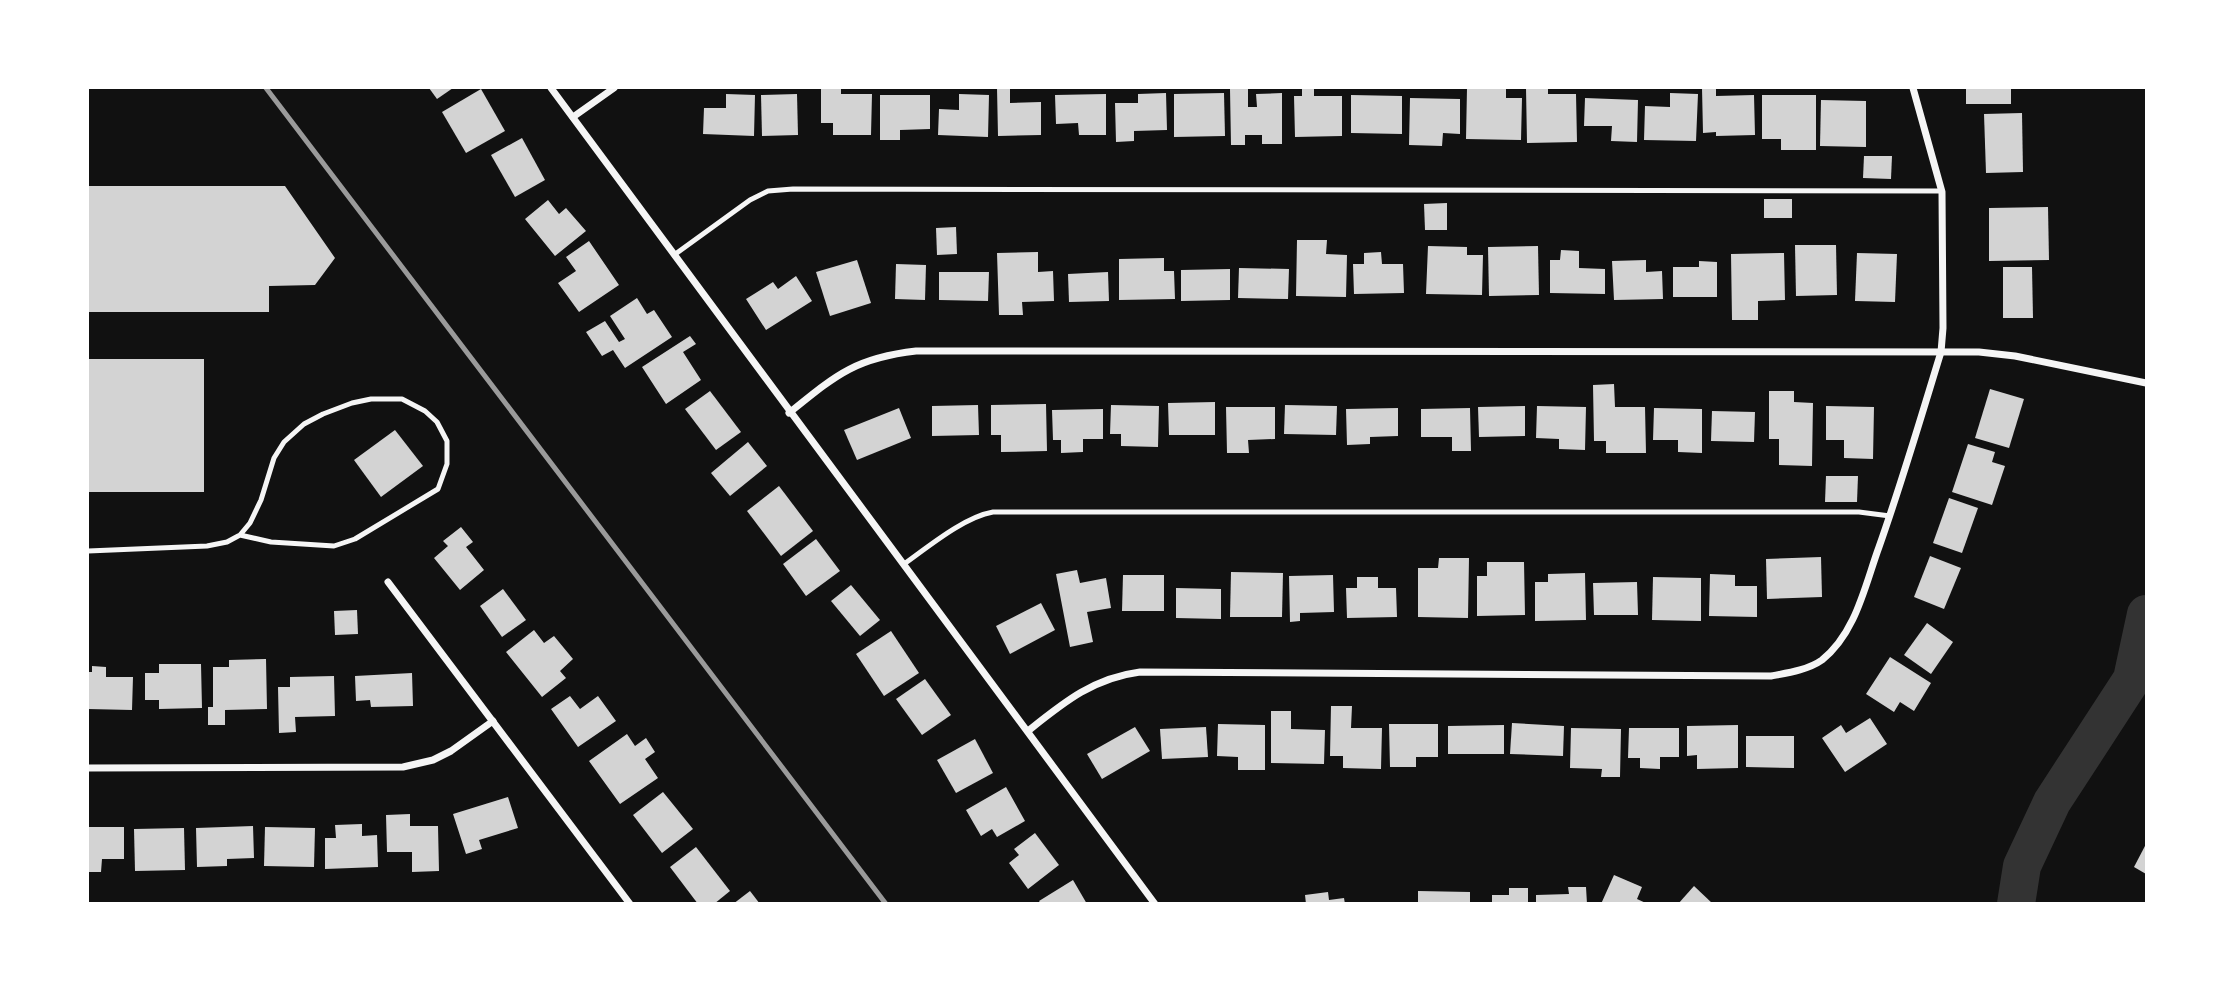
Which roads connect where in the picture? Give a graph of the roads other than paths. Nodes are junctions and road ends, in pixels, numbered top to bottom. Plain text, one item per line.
1 (551, 88) edge
2 (614, 88) edge
3 (1913, 88) edge
4 (573, 117) junction
5 (1942, 191) junction
6 (674, 255) junction
7 (1941, 352) junction
8 (2147, 383) edge
9 (789, 413) junction
10 (1890, 516) junction
11 (240, 535) junction
12 (88, 551) edge
13 (904, 564) junction
14 (388, 582) dead end
15 (493, 720) junction
16 (1028, 731) junction
17 (88, 768) edge
18 (631, 904) edge
19 (1155, 904) edge

1 - 4 street
2 - 4 street
3 - 5 street
4 - 6 street
5 - 6 lane
5 - 7 street
6 - 9 street
7 - 8 street
7 - 9 street
7 - 10 street
9 - 13 street
10 - 13 lane
10 - 16 street
11 - 11 lane
11 - 12 lane
13 - 16 street
14 - 15 street
15 - 17 street
15 - 18 street
16 - 19 street

